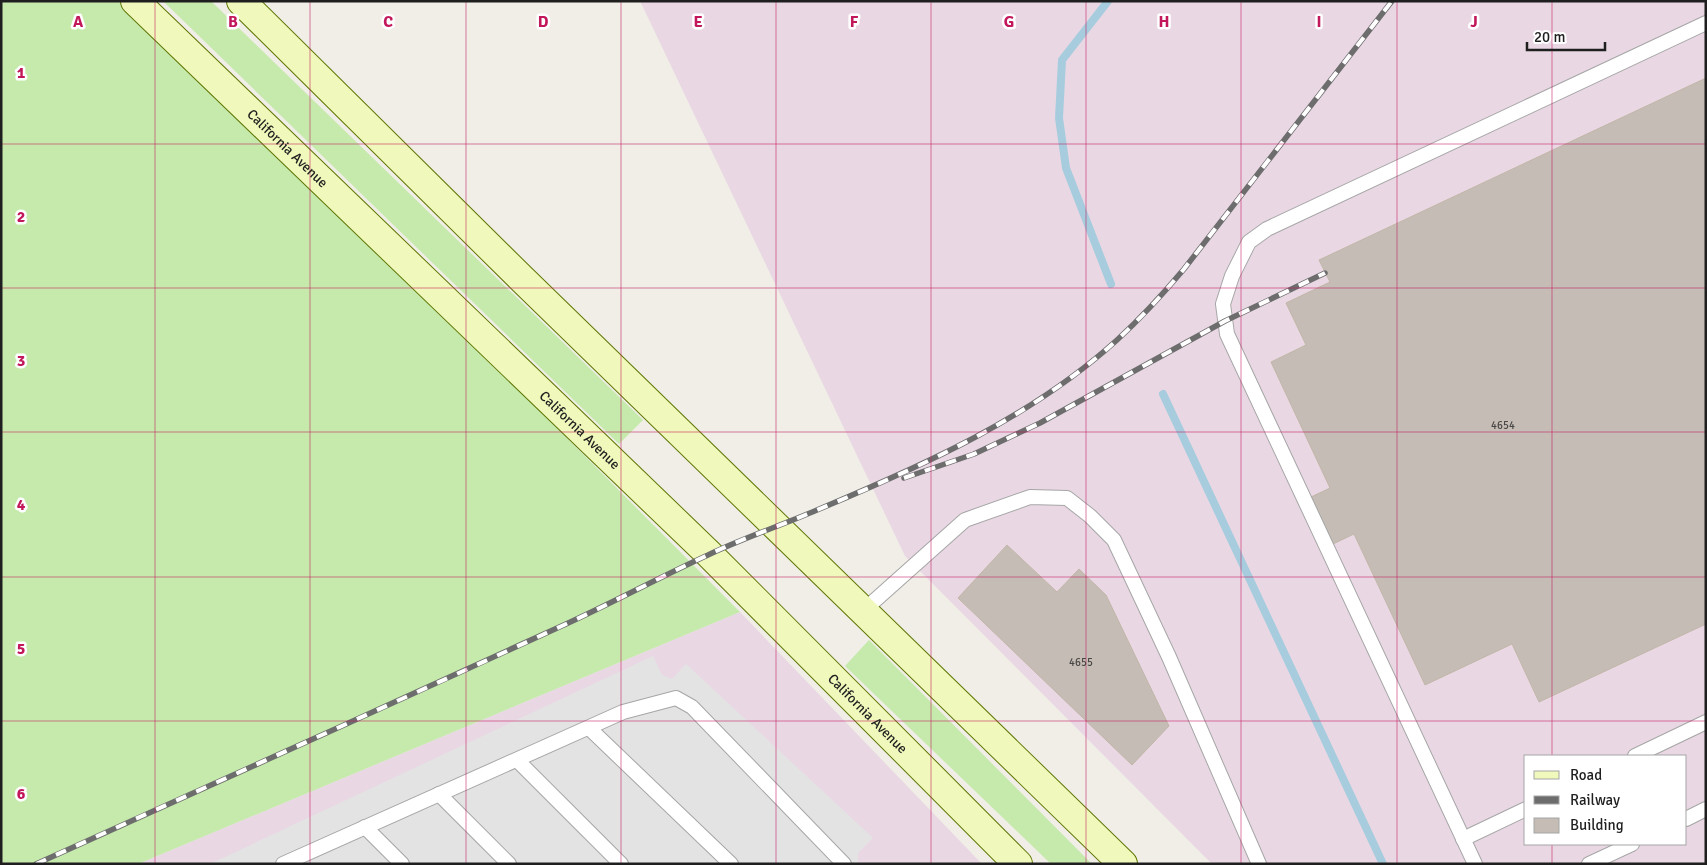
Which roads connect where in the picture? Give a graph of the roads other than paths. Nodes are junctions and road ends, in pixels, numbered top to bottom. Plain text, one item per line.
1 (135, 1) edge
2 (241, 1) edge
3 (1706, 23) edge
4 (863, 611) junction
5 (1706, 722) edge
6 (589, 728) junction
7 (1637, 755) edge
8 (517, 760) junction
9 (439, 794) junction
10 (1524, 810) edge
11 (1706, 810) edge
12 (1687, 819) edge
13 (365, 827) junction
14 (1463, 839) junction
15 (1630, 845) edge
16 (288, 863) edge
17 (402, 864) edge
18 (509, 864) edge
19 (621, 864) edge
20 (731, 864) edge
21 (844, 864) edge
22 (1018, 864) edge
23 (1123, 864) edge
24 (1259, 864) edge
25 (1474, 864) edge
26 (1589, 864) edge

1 - 22 main road, California Avenue
2 - 4 main road
3 - 14 lane
4 - 23 main road
4 - 24 lane
5 - 7 lane
6 - 8 lane
6 - 20 lane
6 - 21 lane
8 - 9 lane
8 - 19 lane
9 - 13 lane
9 - 18 lane
10 - 14 lane
11 - 12 lane
13 - 16 lane
13 - 17 lane
14 - 25 lane
15 - 26 lane

